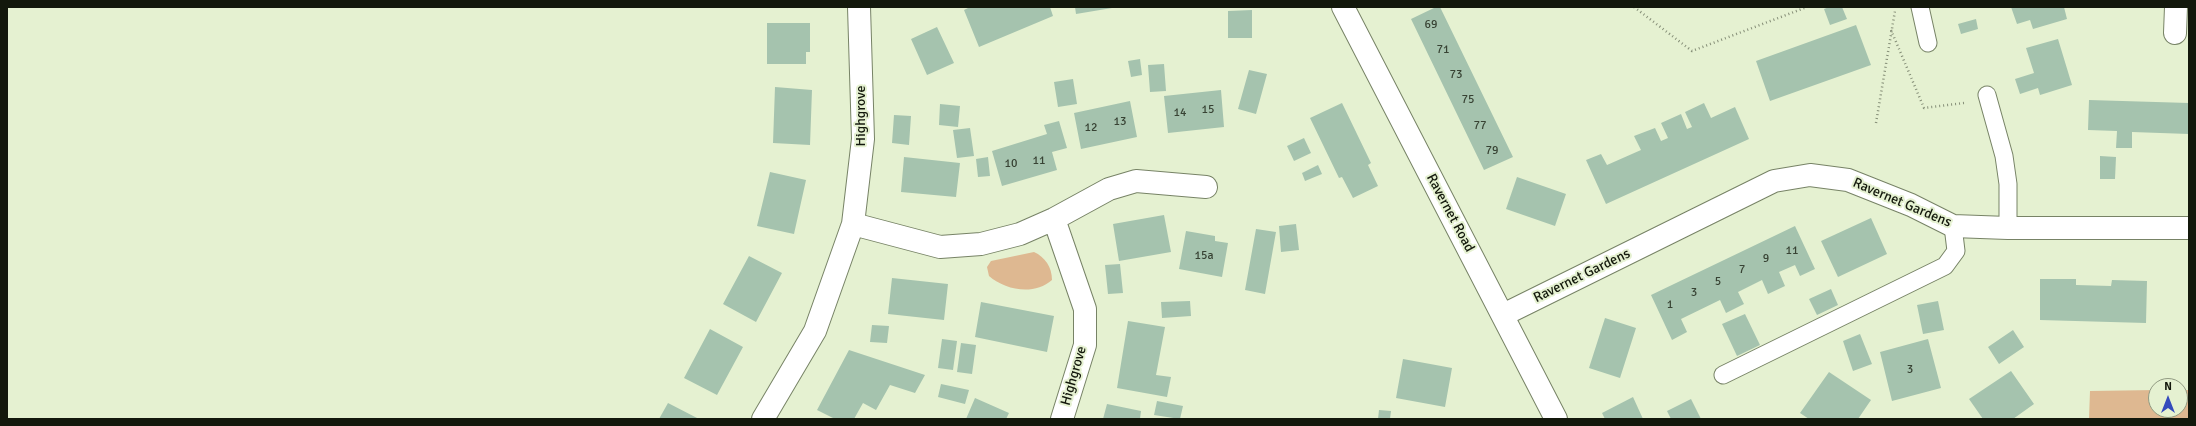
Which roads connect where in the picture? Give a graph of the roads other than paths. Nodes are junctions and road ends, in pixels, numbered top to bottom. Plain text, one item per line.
1 (859, 7) edge
2 (1343, 7) edge
3 (1920, 7) edge
4 (2176, 7) edge
5 (2175, 33) dead end
6 (1928, 43) dead end
7 (1988, 97) road end
8 (1206, 187) dead end
9 (1054, 219) junction
10 (853, 224) junction
11 (1954, 226) junction
12 (2008, 228) junction
13 (2189, 228) edge
14 (1503, 315) junction
15 (1723, 375) dead end
16 (763, 419) edge
17 (1062, 419) edge
18 (1556, 419) edge

1 - 10 street, Highgrove
2 - 14 street, Ravernet Road
3 - 6 lane
4 - 5 street
7 - 12 lane
8 - 9 street
9 - 10 street
9 - 17 street, Highgrove
10 - 16 street, Highgrove
11 - 12 street, Ravernet Gardens
11 - 14 street, Ravernet Gardens
11 - 15 lane
12 - 13 street, Ravernet Gardens
14 - 18 street, Ravernet Road

